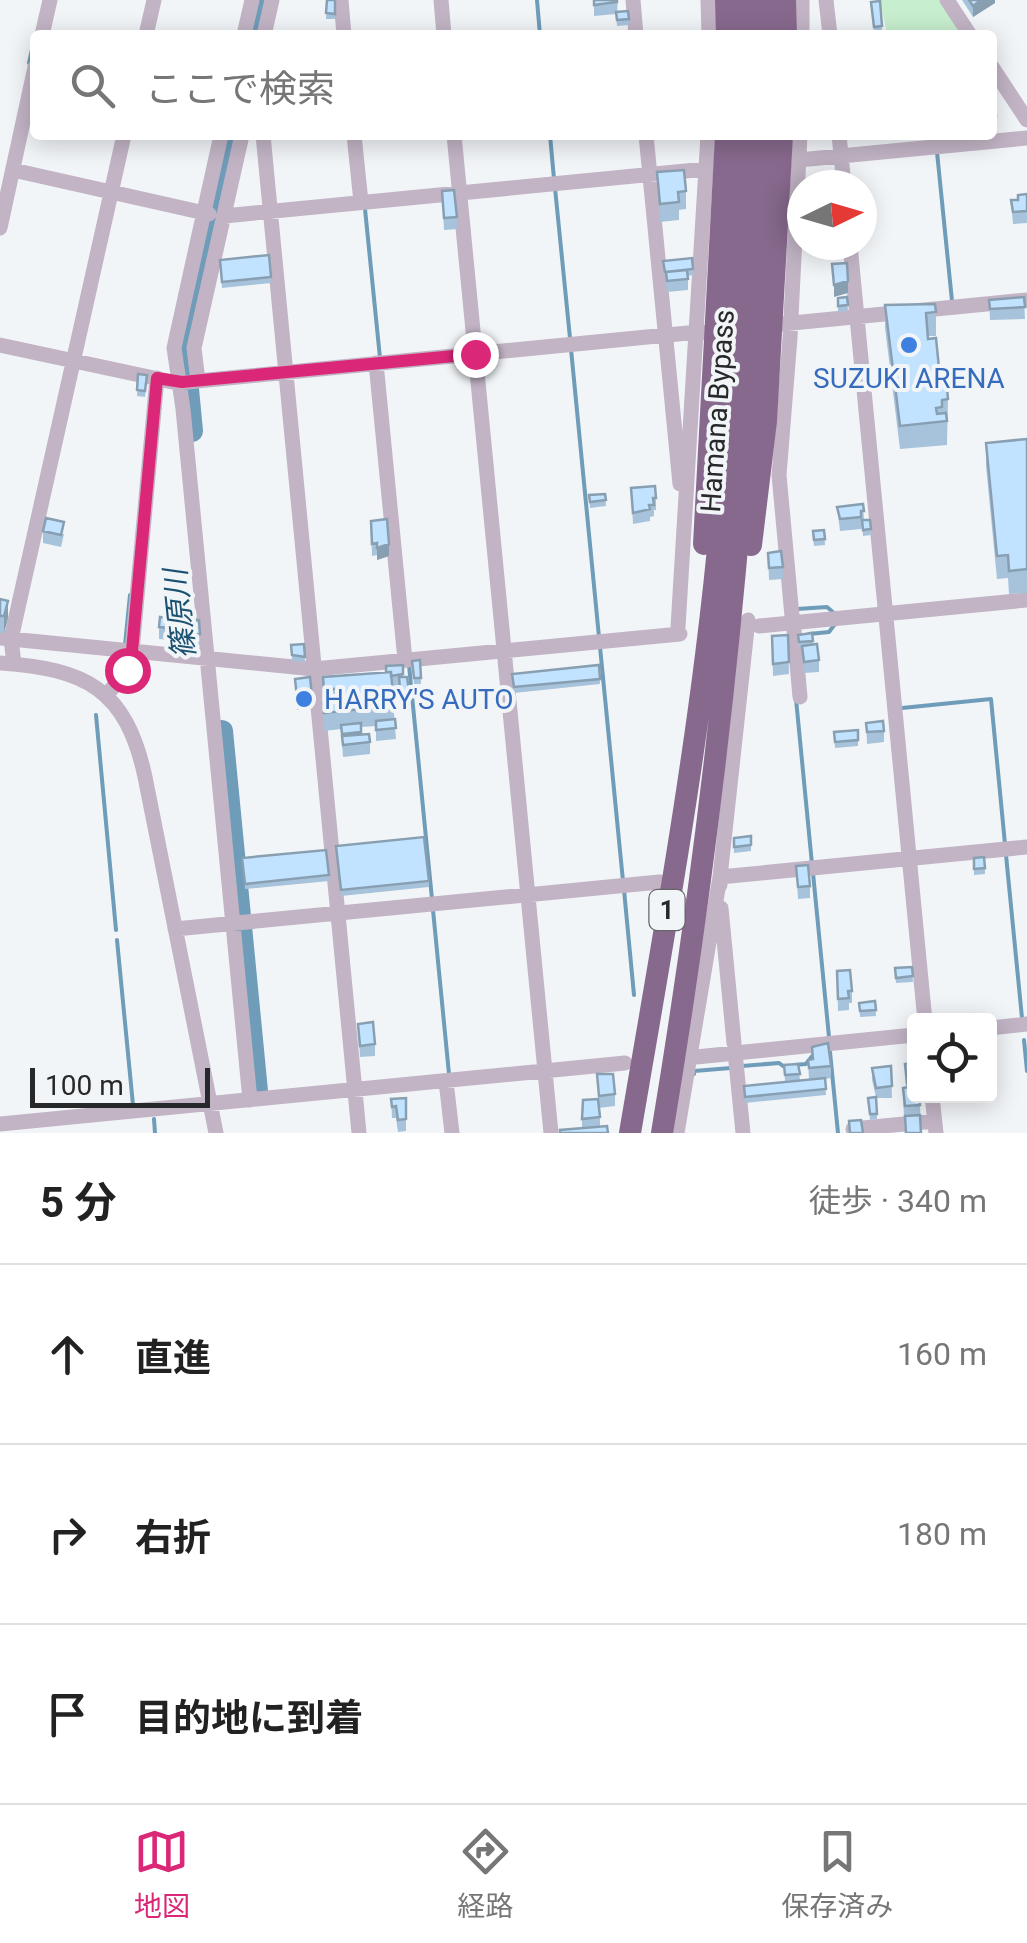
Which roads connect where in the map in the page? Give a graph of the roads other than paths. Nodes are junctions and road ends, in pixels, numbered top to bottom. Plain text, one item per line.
1 (50, 0) edge
2 (154, 0) edge
3 (252, 0) edge
4 (272, 0) edge
5 (341, 0) edge
6 (440, 0) edge
7 (633, 0) edge
8 (708, 0) edge
9 (726, 0) edge
10 (748, 0) edge
11 (767, 0) edge
12 (786, 0) edge
13 (802, 0) edge
14 (826, 0) edge
15 (947, 0) edge
16 (43, 30) edge
17 (147, 30) edge
18 (245, 30) edge
19 (265, 30) edge
20 (344, 30) edge
21 (443, 30) edge
22 (636, 30) edge
23 (709, 30) edge
24 (727, 30) edge
25 (747, 30) edge
26 (766, 30) edge
27 (786, 30) edge
28 (802, 30) edge
29 (829, 30) edge
30 (967, 30) edge
31 (997, 75) edge
32 (30, 92) edge
33 (1027, 120) edge
34 (1027, 138) edge
35 (123, 140) edge
36 (222, 140) edge
37 (240, 140) edge
38 (263, 140) edge
39 (354, 140) edge
40 (455, 140) edge
41 (647, 140) edge
42 (708, 140) edge
43 (726, 140) edge
44 (744, 140) edge
45 (762, 140) edge
46 (782, 140) edge
47 (800, 140) edge
48 (840, 140) edge
49 (842, 156) junction
50 (799, 160) junction
51 (706, 169) junction
52 (14, 170) junction
53 (843, 170) edge
54 (650, 174) junction
55 (111, 192) junction
56 (460, 193) junction
57 (360, 202) junction
58 (270, 212) junction
59 (216, 216) junction
60 (0, 228) edge
61 (851, 260) edge
62 (1027, 300) edge
63 (857, 316) junction
64 (782, 323) junction
65 (707, 332) junction
66 (665, 335) junction
67 (0, 345) edge
68 (475, 354) junction
69 (73, 360) junction
70 (376, 363) junction
71 (284, 372) junction
72 (157, 378) junction
73 (188, 382) junction
74 (687, 492) junction
75 (1027, 600) edge
76 (886, 614) junction
77 (833, 619) junction
78 (793, 623) junction
79 (745, 627) junction
80 (690, 631) junction
81 (6, 639) edge
82 (611, 640) junction
83 (133, 651) junction
84 (504, 651) junction
85 (212, 659) junction
86 (405, 660) junction
87 (7, 664) edge
88 (314, 669) junction
89 (712, 689) junction
90 (106, 696) junction
91 (800, 697) dead end
92 (1027, 848) edge
93 (909, 859) junction
94 (720, 877) junction
95 (672, 884) junction
96 (528, 895) junction
97 (338, 914) junction
98 (238, 923) junction
99 (175, 929) junction
100 (924, 1013) edge
101 (1027, 1024) edge
102 (997, 1027) edge
103 (907, 1036) edge
104 (734, 1043) junction
105 (814, 1045) junction
106 (685, 1058) junction
107 (637, 1062) junction
108 (736, 1062) junction
109 (545, 1071) junction
110 (446, 1081) junction
111 (354, 1090) junction
112 (250, 1100) junction
113 (210, 1104) junction
114 (0, 1124) edge
115 (57, 1126) edge
116 (935, 1127) edge
117 (853, 1128) edge
118 (216, 1133) edge
119 (359, 1133) edge
120 (452, 1133) edge
121 (551, 1133) edge
122 (630, 1133) edge
123 (662, 1133) edge
124 (678, 1133) edge
125 (743, 1133) edge

1 - 16 street
2 - 17 street
3 - 18 street
4 - 19 street
5 - 20 street
6 - 21 street
7 - 22 street
8 - 23 street
9 - 24 highway
10 - 25 highway
11 - 26 highway
12 - 27 highway
13 - 28 street
14 - 29 street
15 - 30 street
31 - 33 street
32 - 52 street
34 - 49 street
35 - 55 street
36 - 59 street
37 - 59 street
38 - 58 street
39 - 57 street
40 - 56 street
41 - 54 street
42 - 51 street
43 - 65 highway
44 - 89 highway, Hamana Bypass / 1
45 - 89 highway, Hamana Bypass / 1
46 - 64 highway
47 - 50 street
48 - 49 street
49 - 50 street
49 - 53 street
50 - 64 street
51 - 54 street
51 - 65 street
52 - 55 street
52 - 60 street
54 - 56 street
54 - 66 street
55 - 59 street
55 - 69 street
56 - 57 street
56 - 68 street
57 - 58 street
58 - 59 street
58 - 71 street
59 - 73 street
61 - 63 street
62 - 63 street
63 - 64 street
63 - 76 street
64 - 78 street
64 - 79 highway
65 - 66 street
65 - 74 street
65 - 80 highway
66 - 68 street
66 - 74 street
67 - 69 street
68 - 70 street
68 - 84 street
69 - 72 street
69 - 81 street
70 - 71 street
70 - 86 street
71 - 73 street
71 - 88 street
72 - 73 street
72 - 83 street
73 - 85 street
74 - 80 street
75 - 76 street
76 - 77 street
76 - 93 street
77 - 78 street
77 - 79 street
78 - 79 street
78 - 91 street
79 - 89 highway
79 - 94 street
80 - 82 street
80 - 82 street
80 - 89 highway
81 - 83 street
81 - 87 street
82 - 84 street
83 - 85 street
83 - 90 street
84 - 86 street
84 - 96 street
85 - 88 street
85 - 98 street
86 - 88 street
87 - 90 street
88 - 97 street
89 - 95 highway, 1
89 - 106 highway, 1
90 - 99 street
92 - 93 street
93 - 94 street
93 - 100 street
94 - 104 street
94 - 106 street
95 - 96 street
95 - 107 highway, 1
96 - 97 street
96 - 109 street
97 - 98 street
97 - 111 street
98 - 99 street
98 - 112 street
99 - 113 street
101 - 102 street
103 - 105 street
104 - 105 street
104 - 106 street
105 - 106 street
105 - 108 street
106 - 108 street
106 - 123 highway, 1
106 - 124 street
107 - 109 street
107 - 122 highway, 1
108 - 125 street
109 - 110 street
109 - 121 street
110 - 111 street
110 - 120 street
111 - 112 street
111 - 119 street
112 - 113 street
113 - 115 street
113 - 118 street
114 - 115 street
116 - 117 street

